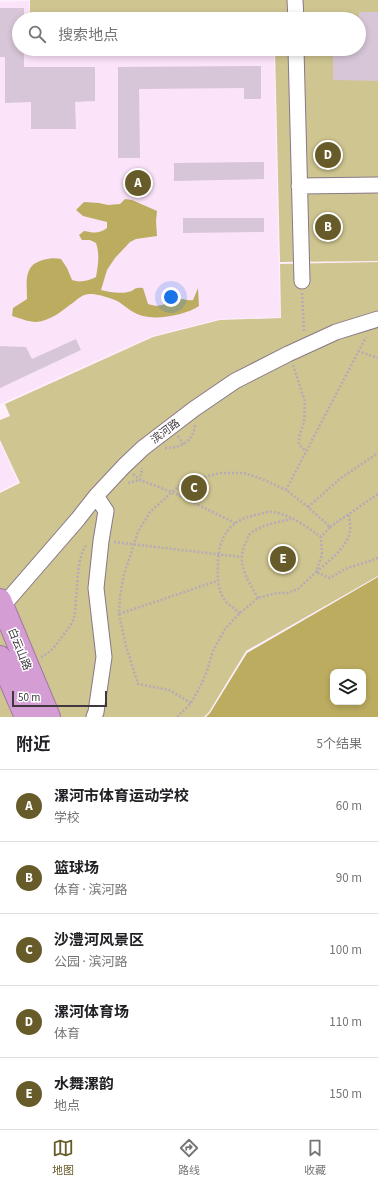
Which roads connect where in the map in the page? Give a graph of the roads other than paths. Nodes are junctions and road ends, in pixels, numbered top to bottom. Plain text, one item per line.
1 (295, 0) edge
2 (296, 12) edge
3 (296, 56) edge
4 (378, 185) edge
5 (299, 186) junction
6 (302, 281) road end
7 (376, 320) edge
8 (96, 496) junction
9 (1, 605) edge
10 (0, 657) edge
11 (21, 680) junction
12 (26, 717) edge
13 (49, 717) edge
14 (94, 717) edge

1 - 2 street
3 - 5 street
4 - 5 street
5 - 6 street
7 - 8 street, 滨河路
8 - 9 street, 滨河路
8 - 14 street
9 - 11 highway, 白云山路
10 - 11 highway, 白云山路
11 - 12 highway
11 - 13 highway

